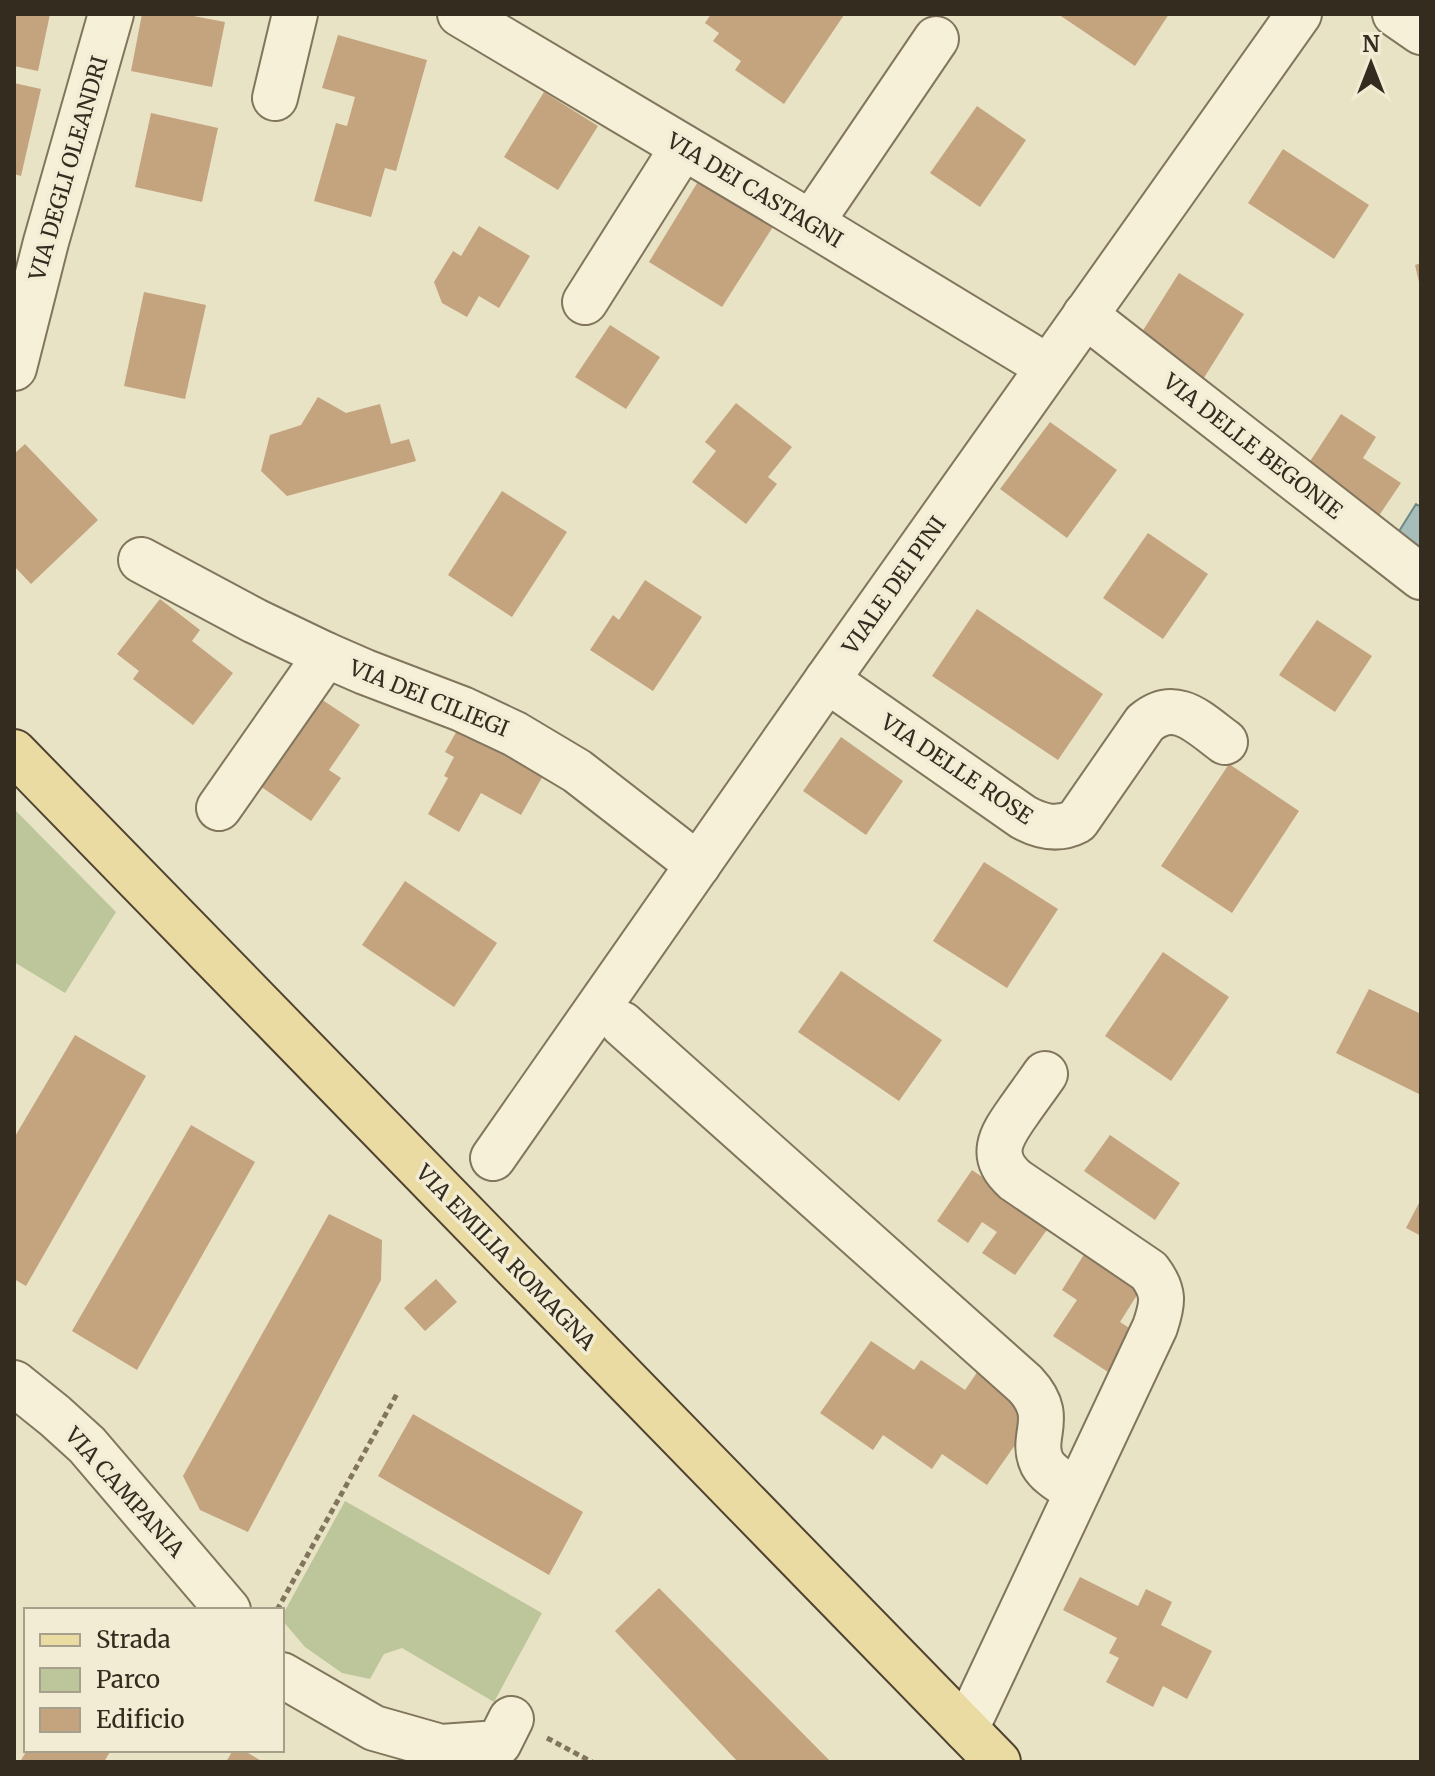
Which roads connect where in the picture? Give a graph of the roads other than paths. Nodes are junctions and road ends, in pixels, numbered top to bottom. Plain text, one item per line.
1 (111, 14) edge
2 (295, 14) edge
3 (460, 14) edge
4 (1299, 14) edge
5 (1395, 14) edge
6 (1421, 32) edge
7 (936, 39) dead end
8 (275, 98) dead end
9 (683, 147) junction
10 (811, 223) junction
11 (30, 238) edge
12 (585, 302) dead end
13 (1085, 315) junction
14 (1048, 367) junction
15 (14, 368) edge
16 (141, 560) dead end
17 (1421, 577) edge
18 (326, 655) junction
19 (827, 680) junction
20 (1225, 742) dead end
21 (14, 752) edge
22 (219, 808) dead end
23 (698, 865) junction
24 (622, 1024) dead end
25 (1045, 1074) dead end
26 (493, 1158) dead end
27 (14, 1383) edge
28 (1077, 1492) junction
29 (226, 1608) edge
30 (284, 1676) edge
31 (511, 1719) road end
32 (966, 1729) junction
33 (998, 1762) edge

1 - 11 street, VIA DEGLI OLEANDRI
2 - 8 street
3 - 9 street, VIA DEI CASTAGNI
4 - 13 street, VIALE DEI PINI
5 - 6 street
7 - 10 street
9 - 10 street, VIA DEI CASTAGNI
9 - 12 street
10 - 14 street, VIA DEI CASTAGNI
11 - 15 street, VIA DEGLI OLEANDRI
13 - 14 street, VIALE DEI PINI
13 - 17 street, VIA DELLE BEGONIE
14 - 19 street, VIALE DEI PINI
16 - 18 street, VIA DEI CILIEGI
18 - 22 street
18 - 23 street, VIA DEI CILIEGI
19 - 20 street, VIA DELLE ROSE
19 - 23 street, VIALE DEI PINI
21 - 32 main road, VIA EMILIA ROMAGNA
23 - 26 street, VIALE DEI PINI
24 - 28 street
25 - 28 street
27 - 29 street, VIA CAMPANIA
28 - 32 street
30 - 31 street
32 - 33 main road, VIA EMILIA ROMAGNA

